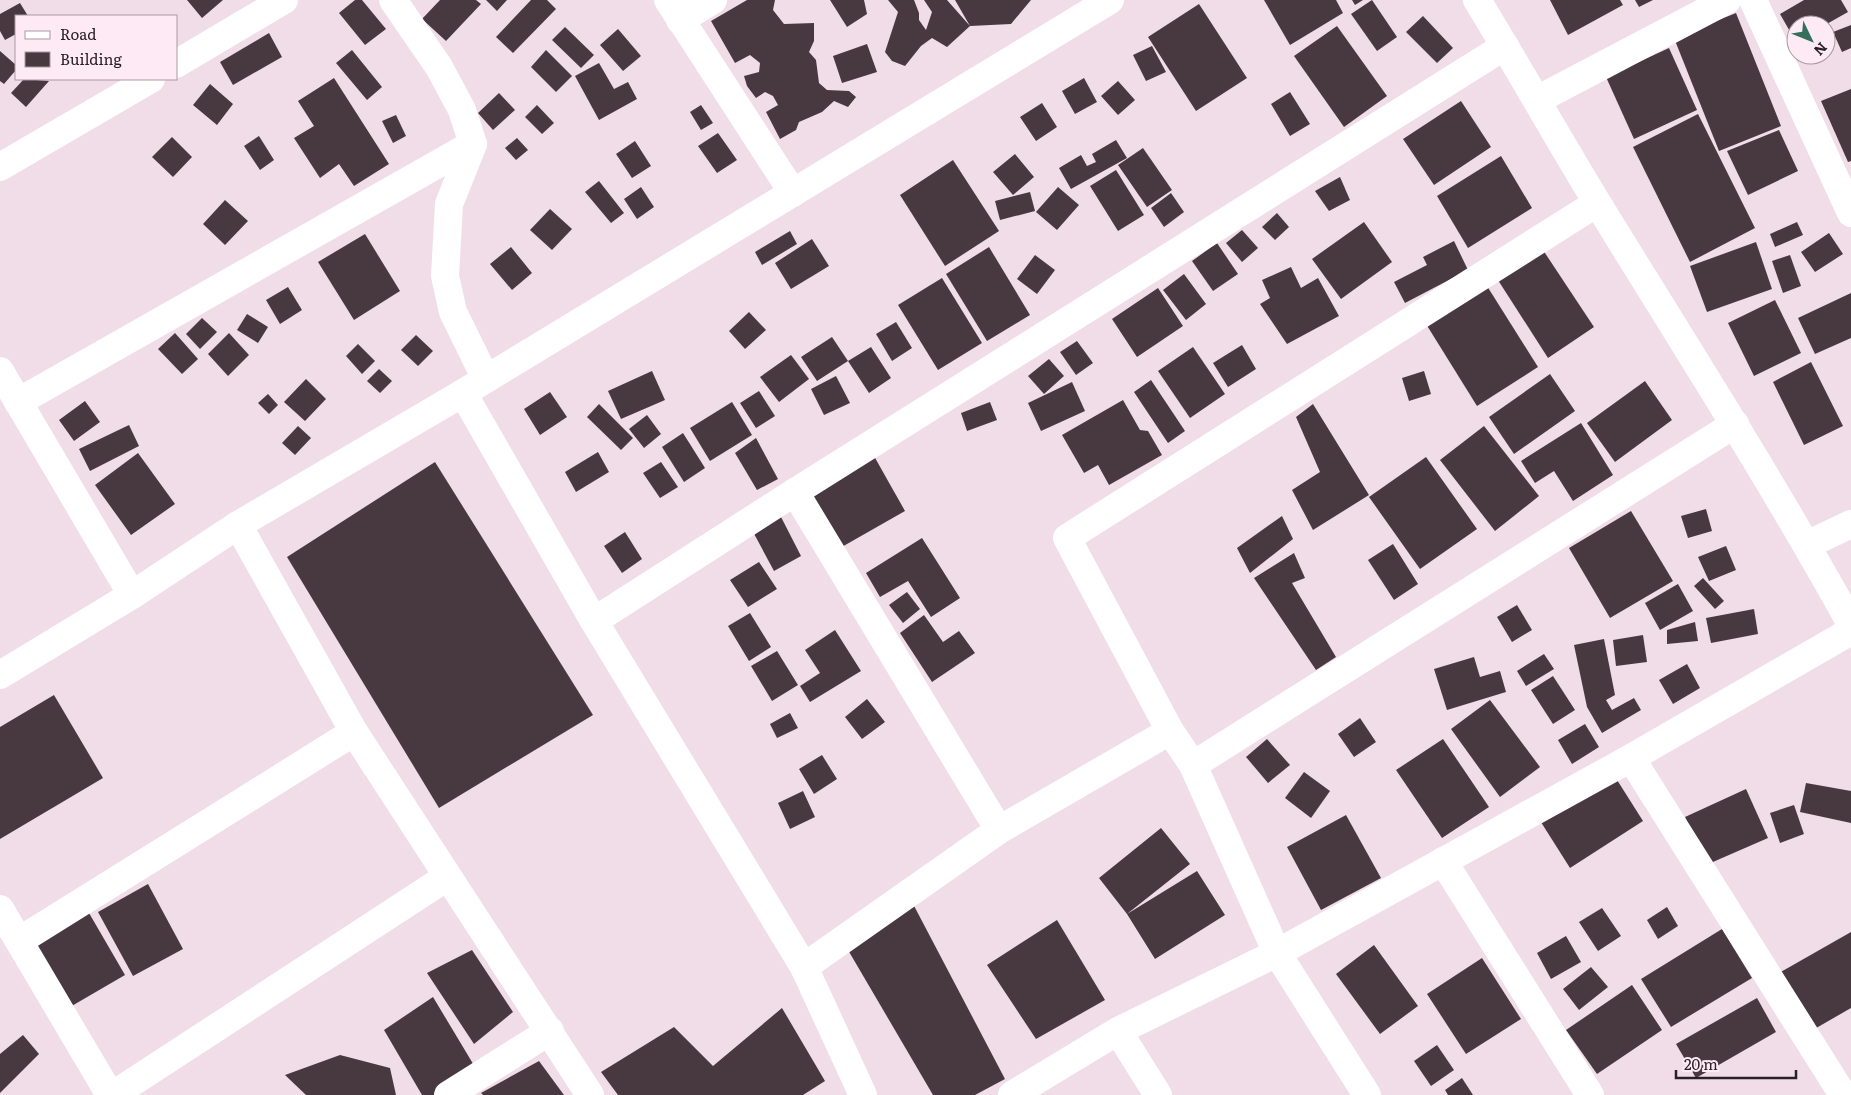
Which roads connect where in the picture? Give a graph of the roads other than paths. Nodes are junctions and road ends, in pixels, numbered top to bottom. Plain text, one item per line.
1 (393, 0) edge
2 (713, 0) edge
3 (1110, 0) edge
4 (1477, 0) edge
5 (1727, 0) edge
6 (1753, 0) edge
7 (270, 4) edge
8 (674, 10) edge
9 (1506, 46) junction
10 (178, 63) edge
11 (149, 80) edge
12 (1537, 100) junction
13 (473, 144) junction
14 (0, 167) edge
15 (793, 193) junction
16 (1598, 203) junction
17 (1851, 213) edge
18 (0, 371) edge
19 (486, 379) junction
20 (463, 393) junction
21 (18, 402) junction
22 (1735, 424) junction
23 (795, 492) junction
24 (1851, 524) edge
25 (238, 526) junction
26 (1807, 545) junction
27 (132, 595) junction
28 (594, 621) junction
29 (1851, 624) edge
30 (1851, 631) edge
31 (0, 675) edge
32 (1170, 731) junction
33 (354, 732) junction
34 (1631, 758) junction
35 (1193, 765) junction
36 (999, 830) junction
37 (1443, 861) junction
38 (448, 877) junction
39 (0, 909) edge
40 (19, 941) junction
41 (1277, 953) junction
42 (804, 967) junction
43 (550, 1031) junction
44 (1118, 1031) junction
45 (111, 1095) edge
46 (448, 1095) edge
47 (590, 1095) edge
48 (864, 1095) edge
49 (1012, 1095) edge
50 (1158, 1095) edge
51 (1367, 1095) edge
52 (1590, 1095) edge
53 (1842, 1095) edge

1 - 13 street
2 - 8 street
3 - 15 street
4 - 9 street
5 - 12 street
6 - 17 street
7 - 10 street
8 - 15 street
9 - 12 street
9 - 23 street
11 - 14 street
12 - 16 street
13 - 19 street
13 - 21 street
15 - 19 street
16 - 22 street
16 - 32 street
18 - 21 street
19 - 20 street
20 - 25 street
20 - 28 street
21 - 27 street
22 - 26 street
22 - 35 street
23 - 28 street
23 - 36 street
24 - 26 street
25 - 27 street
25 - 33 street
26 - 29 street
27 - 31 street
28 - 42 street
30 - 34 street
32 - 35 street
32 - 36 street
33 - 38 street
33 - 40 street
34 - 37 street
34 - 53 street
35 - 41 street
36 - 42 street
37 - 41 street
37 - 52 street
38 - 43 street
38 - 45 street
39 - 40 street
40 - 45 street
41 - 44 street
41 - 51 street
42 - 48 street
43 - 46 street
43 - 47 street
44 - 49 street
44 - 50 street

